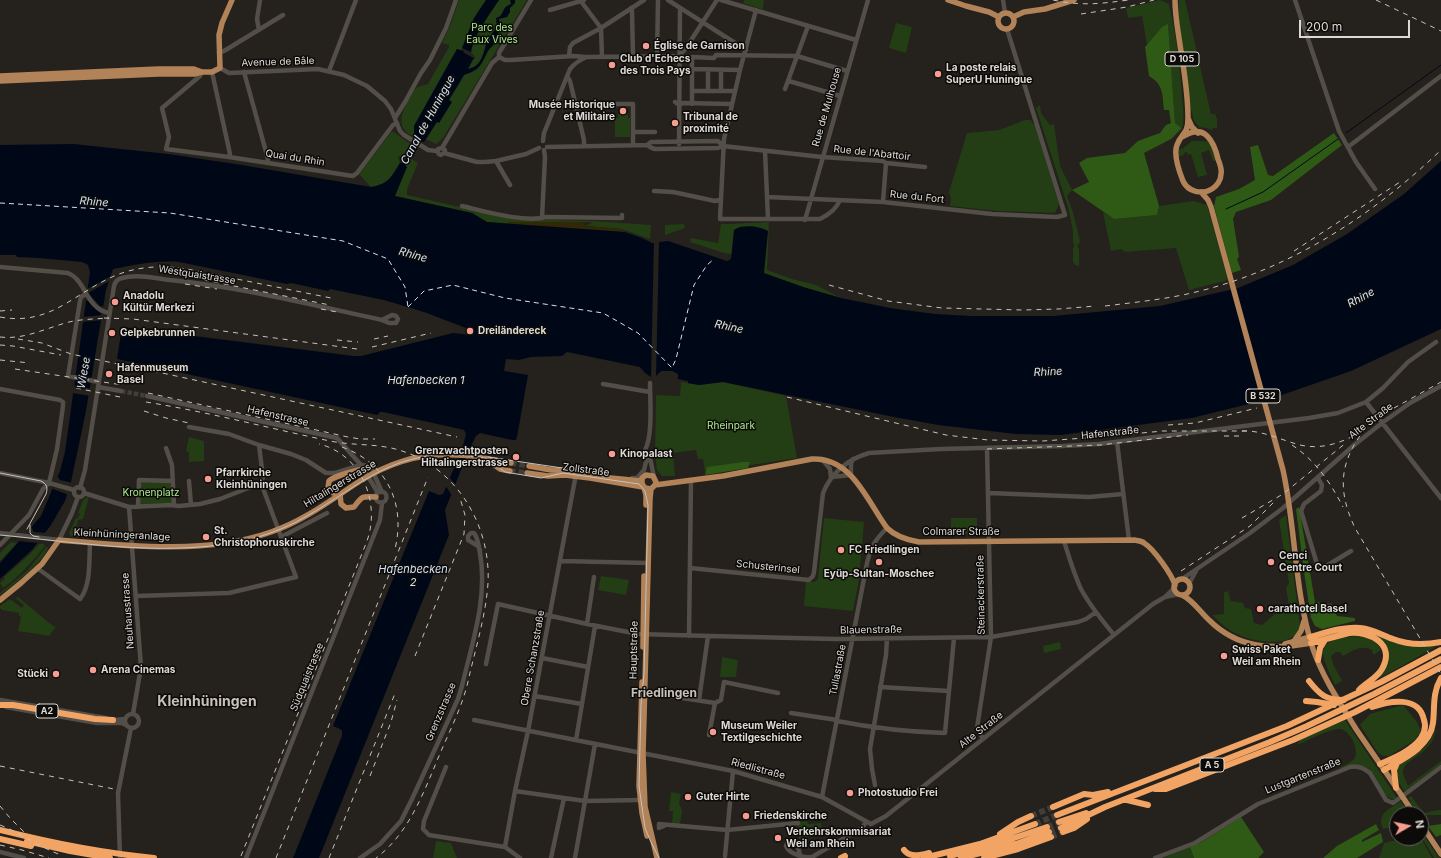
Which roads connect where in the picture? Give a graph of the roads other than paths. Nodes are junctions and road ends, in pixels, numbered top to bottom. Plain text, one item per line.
1 (232, 0) edge
2 (260, 0) edge
3 (356, 0) edge
4 (456, 0) edge
5 (531, 0) edge
6 (644, 0) edge
7 (658, 0) edge
8 (668, 0) edge
9 (717, 0) edge
10 (721, 0) edge
11 (868, 0) edge
12 (948, 0) edge
13 (1003, 0) edge
14 (1074, 0) edge
15 (1171, 0) edge
16 (1175, 0) edge
17 (1295, 0) edge
18 (582, 1) edge
19 (631, 8) junction
20 (680, 8) junction
21 (550, 10) dead end
22 (756, 10) junction
23 (1005, 13) junction
24 (282, 15) dead end
25 (1175, 15) junction
26 (999, 17) junction
27 (1013, 17) junction
28 (702, 23) junction
29 (808, 26) junction
30 (601, 28) junction
31 (1007, 29) junction
32 (259, 30) junction
33 (856, 40) junction
34 (220, 53) junction
35 (745, 53) junction
36 (569, 56) junction
37 (657, 56) junction
38 (679, 56) junction
39 (797, 56) junction
40 (499, 57) junction
41 (587, 57) junction
42 (602, 57) junction
43 (633, 57) junction
44 (575, 63) junction
45 (220, 68) junction
46 (692, 69) junction
47 (708, 70) junction
48 (721, 70) junction
49 (740, 70) junction
50 (202, 72) junction
51 (212, 72) junction
52 (244, 72) junction
53 (329, 72) junction
54 (847, 72) junction
55 (0, 76) edge
56 (567, 76) junction
57 (1441, 76) edge
58 (789, 80) junction
59 (0, 81) edge
60 (692, 90) junction
61 (785, 90) dead end
62 (708, 91) junction
63 (721, 91) junction
64 (734, 91) junction
65 (840, 96) junction
66 (576, 104) junction
67 (677, 104) junction
68 (692, 104) junction
69 (731, 104) junction
70 (556, 105) junction
71 (402, 106) junction
72 (391, 109) junction
73 (1188, 116) junction
74 (396, 120) junction
75 (633, 132) junction
76 (655, 132) dead end
77 (1198, 133) junction
78 (1184, 136) junction
79 (543, 141) junction
80 (679, 141) junction
81 (633, 145) junction
82 (647, 145) junction
83 (584, 146) junction
84 (723, 146) junction
85 (1348, 147) junction
86 (442, 148) junction
87 (543, 148) junction
88 (679, 148) junction
89 (437, 151) junction
90 (765, 151) junction
91 (444, 153) junction
92 (229, 157) junction
93 (822, 157) junction
94 (496, 161) junction
95 (267, 162) junction
96 (886, 163) junction
97 (925, 167) dead end
98 (510, 186) dead end
99 (1212, 189) junction
100 (1375, 189) dead end
101 (654, 192) dead end
102 (1201, 192) junction
103 (767, 197) junction
104 (810, 199) junction
105 (720, 200) junction
106 (840, 200) junction
107 (883, 202) junction
108 (462, 206) dead end
109 (1211, 207) junction
110 (622, 215) dead end
111 (542, 218) junction
112 (768, 219) junction
113 (804, 220) junction
114 (0, 267) edge
115 (86, 295) junction
116 (107, 312) junction
117 (382, 320) dead end
118 (1436, 342) dead end
119 (97, 383) junction
120 (650, 383) dead end
121 (603, 384) dead end
122 (1441, 386) edge
123 (0, 389) edge
124 (122, 391) tunnel mouth
125 (650, 392) junction
126 (147, 396) tunnel mouth
127 (1366, 402) junction
128 (1382, 422) junction
129 (189, 427) dead end
130 (1117, 442) junction
131 (259, 445) junction
132 (166, 448) dead end
133 (987, 448) junction
134 (646, 451) junction
135 (484, 458) junction
136 (647, 458) junction
137 (822, 459) junction
138 (854, 459) junction
139 (511, 463) tunnel mouth
140 (529, 466) tunnel mouth
141 (363, 467) junction
142 (842, 467) junction
143 (510, 471) tunnel mouth
144 (0, 473) edge
145 (527, 473) tunnel mouth
146 (576, 475) junction
147 (646, 475) junction
148 (851, 476) junction
149 (831, 478) junction
150 (1318, 478) junction
151 (626, 479) junction
152 (691, 480) junction
153 (173, 481) junction
154 (641, 481) junction
155 (189, 482) dead end
156 (261, 483) junction
157 (654, 483) junction
158 (51, 484) junction
159 (644, 487) junction
160 (80, 488) junction
161 (73, 490) junction
162 (84, 493) junction
163 (989, 493) junction
164 (340, 494) junction
165 (378, 494) junction
166 (1123, 494) junction
167 (78, 498) junction
168 (1441, 498) edge
169 (382, 503) junction
170 (191, 505) junction
171 (174, 506) junction
172 (130, 507) junction
173 (138, 507) junction
174 (327, 514) dead end
175 (887, 528) junction
176 (279, 529) junction
177 (0, 533) edge
178 (11, 534) junction
179 (281, 537) junction
180 (58, 540) junction
181 (1129, 540) junction
182 (990, 541) junction
183 (1064, 541) junction
184 (90, 543) junction
185 (0, 545) edge
186 (133, 546) junction
187 (480, 550) dead end
188 (1351, 551) dead end
189 (560, 561) junction
190 (646, 563) junction
191 (37, 568) junction
192 (690, 568) junction
193 (1197, 570) junction
194 (1169, 573) junction
195 (594, 577) dead end
196 (1181, 580) junction
197 (1175, 586) junction
198 (1190, 588) junction
199 (1181, 594) junction
200 (136, 596) junction
201 (1165, 597) junction
202 (0, 600) edge
203 (1196, 605) junction
204 (1096, 612) junction
205 (550, 616) junction
206 (1305, 618) junction
207 (587, 624) junction
208 (595, 626) junction
209 (645, 634) junction
210 (1114, 635) junction
211 (689, 636) junction
212 (708, 636) junction
213 (991, 637) junction
214 (887, 638) junction
215 (954, 638) junction
216 (853, 639) junction
217 (1311, 640) junction
218 (1325, 640) junction
219 (1294, 641) junction
220 (1441, 642) edge
221 (1302, 645) junction
222 (1281, 646) junction
223 (1441, 650) edge
224 (1314, 651) junction
225 (542, 658) junction
226 (1441, 659) edge
227 (1318, 660) junction
228 (486, 664) dead end
229 (588, 667) junction
230 (1441, 667) edge
231 (1441, 678) edge
232 (1309, 682) dead end
233 (880, 687) junction
234 (950, 691) junction
235 (643, 692) junction
236 (778, 693) dead end
237 (1354, 695) junction
238 (535, 696) junction
239 (0, 700) edge
240 (699, 700) junction
241 (1345, 700) junction
242 (1306, 701) dead end
243 (715, 703) junction
244 (582, 704) junction
245 (1334, 705) junction
246 (0, 706) edge
247 (1355, 712) junction
248 (791, 713) dead end
249 (133, 714) junction
250 (125, 719) junction
251 (113, 720) junction
252 (474, 720) dead end
253 (837, 720) junction
254 (126, 725) junction
255 (131, 728) junction
256 (873, 728) junction
257 (528, 731) junction
258 (709, 735) dead end
259 (983, 739) junction
260 (576, 740) junction
261 (595, 744) junction
262 (641, 754) junction
263 (1397, 763) junction
264 (1380, 764) junction
265 (1441, 766) edge
266 (446, 767) dead end
267 (1384, 770) junction
268 (733, 771) junction
269 (875, 785) dead end
270 (1127, 788) junction
271 (1154, 788) junction
272 (1397, 789) junction
273 (515, 791) junction
274 (822, 797) junction
275 (564, 798) junction
276 (1126, 799) junction
277 (640, 800) junction
278 (585, 801) junction
279 (1148, 805) dead end
280 (1409, 806) edge
281 (1053, 807) tunnel mouth
282 (1057, 815) tunnel mouth
283 (1032, 816) tunnel mouth
284 (866, 822) junction
285 (798, 823) dead end
286 (666, 824) dead end
287 (1035, 824) tunnel mouth
288 (0, 827) edge
289 (1061, 827) tunnel mouth
290 (0, 830) edge
291 (727, 830) junction
292 (1049, 832) junction
293 (0, 834) edge
294 (1429, 836) edge
295 (0, 839) edge
296 (991, 841) junction
297 (45, 843) junction
298 (505, 847) junction
299 (904, 850) dead end
300 (0, 852) edge
301 (949, 853) junction
302 (1441, 854) edge
303 (800, 855) dead end
304 (725, 856) dead end
305 (120, 857) edge
306 (24, 858) edge
307 (110, 858) edge
308 (131, 858) edge
309 (154, 858) edge
310 (246, 858) edge
311 (360, 858) edge
312 (520, 858) edge
313 (551, 858) edge
314 (575, 858) edge
315 (656, 858) edge
316 (924, 858) edge
317 (942, 858) edge
318 (961, 858) edge
319 (984, 858) edge
320 (1155, 858) edge

1 - 34 main road
2 - 32 street
3 - 53 street
4 - 71 street, Quai du Rhin
5 - 40 street
6 - 19 street
7 - 37 street
8 - 20 street
9 - 28 street
10 - 22 street
11 - 33 street, Rue de Mulhouse
12 - 26 main road
13 - 23 street
14 - 27 main road
15 - 25 main road, D 105
16 - 25 main road, D 105
17 - 85 street
18 - 21 street
18 - 30 street
19 - 30 street
19 - 43 street
20 - 28 street
20 - 38 street
22 - 29 street
22 - 35 street
23 - 26 main road
23 - 27 main road
24 - 32 street
25 - 73 main road, D 105
26 - 31 main road
27 - 31 main road
28 - 35 street
28 - 38 street
29 - 33 street
29 - 39 street
30 - 36 street
30 - 42 street
31 - 107 street, Rue du Fort
32 - 34 street
33 - 54 street, Rue de Mulhouse
34 - 45 main road
35 - 39 street
35 - 46 street
35 - 49 street
36 - 40 street
36 - 41 street
36 - 44 street
37 - 38 street
37 - 43 street
38 - 67 street
39 - 54 street
39 - 58 street
40 - 86 street
41 - 42 street
41 - 44 street
42 - 43 street
44 - 56 street
45 - 51 main road
45 - 52 street, Avenue de Bâle
46 - 47 street
46 - 60 street
47 - 48 street
47 - 62 street
48 - 49 street
48 - 63 street
49 - 64 street
50 - 51 main road
50 - 55 main road
50 - 59 main road
50 - 92 street, Quai du Rhin
51 - 92 street
52 - 53 street, Avenue de Bâle
52 - 95 street
53 - 72 street, Avenue de Bâle
54 - 65 street, Rue de Mulhouse
56 - 66 street
56 - 70 street
57 - 85 street
58 - 61 street
58 - 65 street
60 - 62 street
60 - 68 street
62 - 63 street
63 - 64 street
64 - 69 street
65 - 93 street, Rue de Mulhouse
66 - 70 street
66 - 75 street
66 - 83 street
67 - 68 street
67 - 80 street
68 - 69 street
69 - 84 street
70 - 79 street
71 - 72 street
71 - 74 street, Quai du Rhin
72 - 74 street, Avenue de Bâle
73 - 77 main road, D 105
73 - 78 main road, D 105
74 - 89 street, Avenue de Bâle
74 - 95 street, Quai du Rhin
75 - 76 street
75 - 81 street
77 - 78 main road
77 - 99 main road
78 - 102 main road
79 - 87 street
79 - 87 street
80 - 82 street, Rue de l'Abattoir
80 - 84 street, Rue de l'Abattoir
80 - 88 street
81 - 82 street
81 - 83 street
82 - 88 street, Rue de l'Abattoir
83 - 87 street
84 - 88 street, Rue de l'Abattoir
84 - 90 street, Rue de l'Abattoir
84 - 105 street
85 - 100 street
86 - 89 street
86 - 91 street
87 - 94 street
87 - 111 street
89 - 91 street
90 - 93 street, Rue de l'Abattoir
90 - 103 street
91 - 94 street
92 - 95 street, Quai du Rhin
93 - 96 street, Rue de l'Abattoir
93 - 104 street, Rue de Mulhouse
94 - 98 street
96 - 97 street, Rue de l'Abattoir
96 - 107 street
99 - 102 main road
99 - 109 main road
101 - 105 street
102 - 109 main road
103 - 104 street, Rue du Fort
103 - 112 street
104 - 106 street, Rue du Fort
104 - 113 street, Rue de Mulhouse
105 - 112 street
106 - 107 street, Rue du Fort
106 - 113 street
108 - 111 street
109 - 206 main road, B 532
110 - 111 street
112 - 113 street
114 - 115 street
115 - 116 street
115 - 119 street
116 - 117 street, Westquaistrasse
116 - 119 street, Westquaistrasse
118 - 127 street, Hafenstraße
119 - 124 street
119 - 160 street, Westquaistrasse
120 - 125 street
121 - 125 street
122 - 128 street, Alte Straße
123 - 158 street
125 - 134 street
126 - 141 street, Hafenstrasse
127 - 128 street
127 - 130 street, Hafenstraße
128 - 150 street, Alte Straße
128 - 168 street
129 - 131 street
130 - 133 street, Hafenstraße
130 - 166 street
131 - 141 street
131 - 156 street
132 - 153 street
133 - 138 street, Hafenstraße
133 - 163 street, Steinackerstraße
134 - 136 street
134 - 157 street, Hauptstraße
135 - 139 main road, Hiltalingerstrasse
135 - 143 main road, Hiltalingerstrasse
135 - 164 main road, Hiltalingerstrasse
136 - 147 street
136 - 151 street
137 - 142 main road, Colmarer Straße
137 - 149 street
137 - 152 main road, Colmarer Straße
138 - 142 street, Hafenstraße
138 - 148 street
140 - 146 main road, Zollstraße
141 - 164 main road
141 - 165 street, Hafenstrasse
142 - 148 main road, Colmarer Straße
142 - 149 street, Schusterinsel
144 - 158 street
145 - 146 main road, Zollstraße
146 - 151 main road, Zollstraße
146 - 159 main road, Zollstraße
146 - 189 street, Obere Schanzstraße
147 - 154 main road
147 - 157 main road
148 - 149 street
148 - 175 main road, Colmarer Straße
149 - 192 street, Schusterinsel
150 - 188 street
150 - 193 street, Alte Straße
151 - 154 main road, Zollstraße
152 - 157 main road, Colmarer Straße
152 - 192 street
153 - 171 street
153 - 173 street
154 - 159 main road, Hauptstraße
155 - 170 street
156 - 170 street
156 - 176 street
157 - 159 main road
157 - 190 main road, Hauptstraße
158 - 161 street
158 - 178 street
159 - 190 main road, Hauptstraße
160 - 161 street
160 - 162 street
161 - 167 street
162 - 167 street
162 - 172 street
163 - 166 street
163 - 182 street, Steinackerstraße
164 - 165 main road
164 - 176 main road, Hiltalingerstrasse
165 - 169 street
165 - 169 street, Südquaistrasse
166 - 181 street
167 - 180 street
169 - 310 street, Südquaistrasse
170 - 171 street
171 - 173 street
172 - 173 street
172 - 186 street, Neuhausstrasse
174 - 179 street
175 - 182 main road, Colmarer Straße
175 - 216 street, Tullastraße
176 - 179 street
176 - 186 main road, Kleinhüningeranlage
177 - 178 street
178 - 180 street
178 - 185 street
179 - 200 street
180 - 184 main road, Kleinhüningeranlage
180 - 191 main road
181 - 183 main road, Colmarer Straße
181 - 194 main road, Colmarer Straße
182 - 183 main road, Colmarer Straße
182 - 213 street, Steinackerstraße
183 - 204 street
184 - 186 main road, Kleinhüningeranlage
184 - 191 street
186 - 200 street, Neuhausstrasse
187 - 311 street, Grenzstrasse
189 - 190 street
189 - 205 street, Obere Schanzstraße
190 - 209 main road, Hauptstraße
191 - 202 main road
192 - 211 street
193 - 196 street, Alte Straße
193 - 198 street
194 - 196 main road, Colmarer Straße
194 - 197 main road, Colmarer Straße
195 - 207 street
196 - 197 main road
196 - 198 main road
197 - 199 main road
197 - 201 street, Alte Straße
198 - 199 main road
198 - 203 main road
199 - 201 street, Alte Straße
199 - 203 main road
200 - 249 street, Neuhausstrasse
201 - 210 street, Alte Straße
203 - 222 main road
204 - 210 street
204 - 213 street, Blauenstraße
205 - 207 street, Blauenstraße
205 - 225 street, Obere Schanzstraße
205 - 228 street, Blauenstraße
206 - 217 main road, B 532
206 - 219 main road
207 - 208 street, Blauenstraße
208 - 209 street, Blauenstraße
208 - 229 street
209 - 211 street, Blauenstraße
209 - 235 main road, Hauptstraße
210 - 259 street, Alte Straße
211 - 212 street, Blauenstraße
212 - 216 street, Blauenstraße
212 - 240 street
213 - 215 street, Blauenstraße
213 - 259 street, Steinackerstraße
214 - 215 street, Blauenstraße
214 - 216 street, Blauenstraße
214 - 233 street
215 - 234 street
216 - 253 street, Tullastraße
217 - 218 highway
217 - 219 main road
217 - 220 highway
217 - 221 main road
217 - 224 main road, B 532
218 - 227 highway
218 - 237 highway
219 - 222 main road
221 - 222 main road
221 - 224 main road
223 - 237 highway, A 5
224 - 227 main road, B 532
225 - 229 street
225 - 238 street, Obere Schanzstraße
226 - 271 highway, A 5
227 - 264 main road, B 532
229 - 244 street
230 - 247 highway
231 - 263 highway
232 - 241 highway
233 - 234 street
233 - 256 street
234 - 256 street
235 - 240 street
235 - 262 main road, Hauptstraße
236 - 243 street
237 - 241 highway, A 5
238 - 244 street
238 - 257 street, Obere Schanzstraße
239 - 251 street
240 - 243 street
241 - 245 highway, A 5
242 - 245 highway
243 - 258 street
244 - 260 street
245 - 270 highway, A 5
246 - 251 highway, A2
246 - 254 street
247 - 264 highway
247 - 271 highway
248 - 253 street
249 - 250 street
249 - 255 street, Neuhausstrasse
250 - 251 street
250 - 254 street
252 - 257 street
253 - 256 street
253 - 274 street, Tullastraße
254 - 255 street
255 - 305 street, Neuhausstrasse
256 - 269 street
257 - 260 street
257 - 273 street, Obere Schanzstraße
259 - 284 street, Alte Straße
260 - 261 street
261 - 262 street
261 - 278 street
262 - 268 street, Riedlistraße
262 - 277 main road, Hauptstraße
262 - 315 main road, Hauptstraße
263 - 267 highway
263 - 272 highway
264 - 267 main road, B 532
265 - 320 street, Lustgartenstraße
266 - 298 street
267 - 272 main road, B 532
268 - 274 street, Riedlistraße
268 - 291 street
270 - 281 highway
270 - 282 highway, A 5
271 - 276 highway, A 5
272 - 280 main road, B 532
273 - 275 street
273 - 298 street, Obere Schanzstraße
274 - 284 street, Riedlistraße
275 - 278 street
275 - 313 street
276 - 279 highway
276 - 289 highway, A 5
277 - 278 street
277 - 315 main road, Hauptstraße
278 - 314 street
283 - 296 highway
284 - 303 street, Alte Straße
285 - 291 street
286 - 291 street
287 - 296 highway
288 - 297 highway
290 - 297 highway
291 - 304 street
292 - 317 highway
292 - 318 highway
292 - 319 highway
293 - 297 highway
294 - 302 main road
295 - 297 highway
296 - 301 highway
297 - 307 highway
297 - 309 highway
298 - 312 street
299 - 301 highway
300 - 306 street
301 - 316 highway
305 - 308 street

